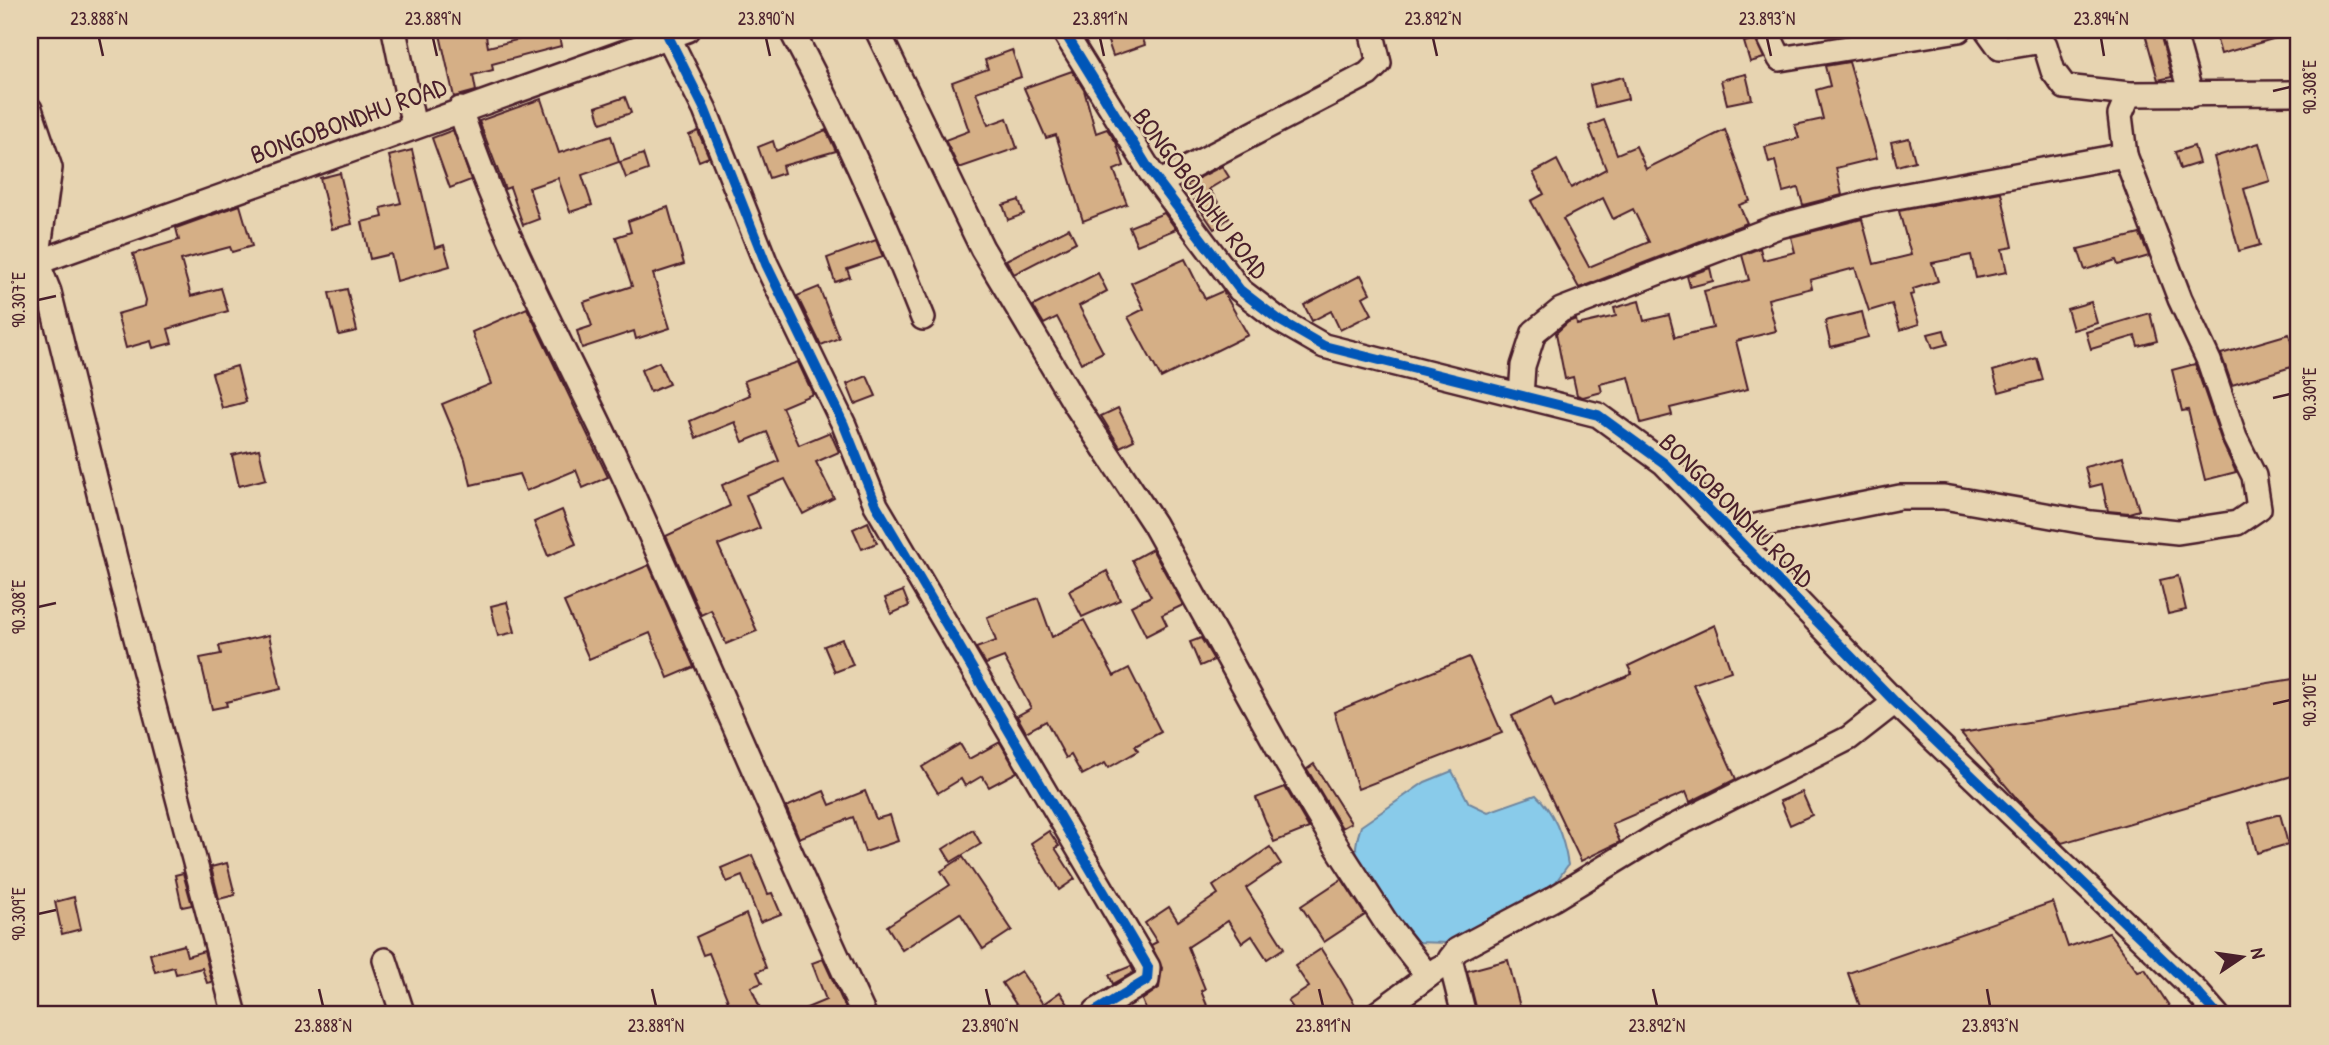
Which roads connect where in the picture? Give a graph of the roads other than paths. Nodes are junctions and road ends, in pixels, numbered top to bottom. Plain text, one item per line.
1 (394, 30) edge
2 (791, 30) edge
3 (877, 30) edge
4 (1063, 30) edge
5 (1371, 30) edge
6 (1766, 30) edge
7 (1959, 30) edge
8 (1987, 30) edge
9 (2173, 30) edge
10 (678, 33) edge
11 (2299, 93) edge
12 (2129, 94) junction
13 (2191, 95) junction
14 (30, 109) edge
15 (460, 110) junction
16 (414, 127) junction
17 (2125, 155) junction
18 (1159, 183) junction
19 (33, 264) edge
20 (923, 318) dead end
21 (1521, 396) junction
22 (1731, 531) junction
23 (1895, 702) junction
24 (1450, 959) junction
25 (385, 960) dead end
26 (1428, 976) junction
27 (235, 1015) edge
28 (403, 1015) edge
29 (864, 1015) edge
30 (1095, 1015) edge
31 (1375, 1015) edge
32 (1464, 1015) edge
33 (2217, 1015) edge

1 - 16 street
2 - 20 street
3 - 26 street
4 - 18 street, BONGOBONDHU ROAD
5 - 18 street
6 - 7 street
8 - 12 street
9 - 13 street
10 - 15 street, BONGOBONDHU ROAD
10 - 30 street
11 - 13 street
12 - 13 street
12 - 17 street
14 - 19 street
15 - 16 street, BONGOBONDHU ROAD
15 - 29 street
16 - 19 street, BONGOBONDHU ROAD
17 - 21 street
17 - 22 street
18 - 21 street, BONGOBONDHU ROAD
19 - 27 street
21 - 22 street, BONGOBONDHU ROAD
22 - 23 street, BONGOBONDHU ROAD
23 - 24 street
23 - 33 street, BONGOBONDHU ROAD
24 - 26 street
24 - 32 street
25 - 28 street
26 - 31 street

